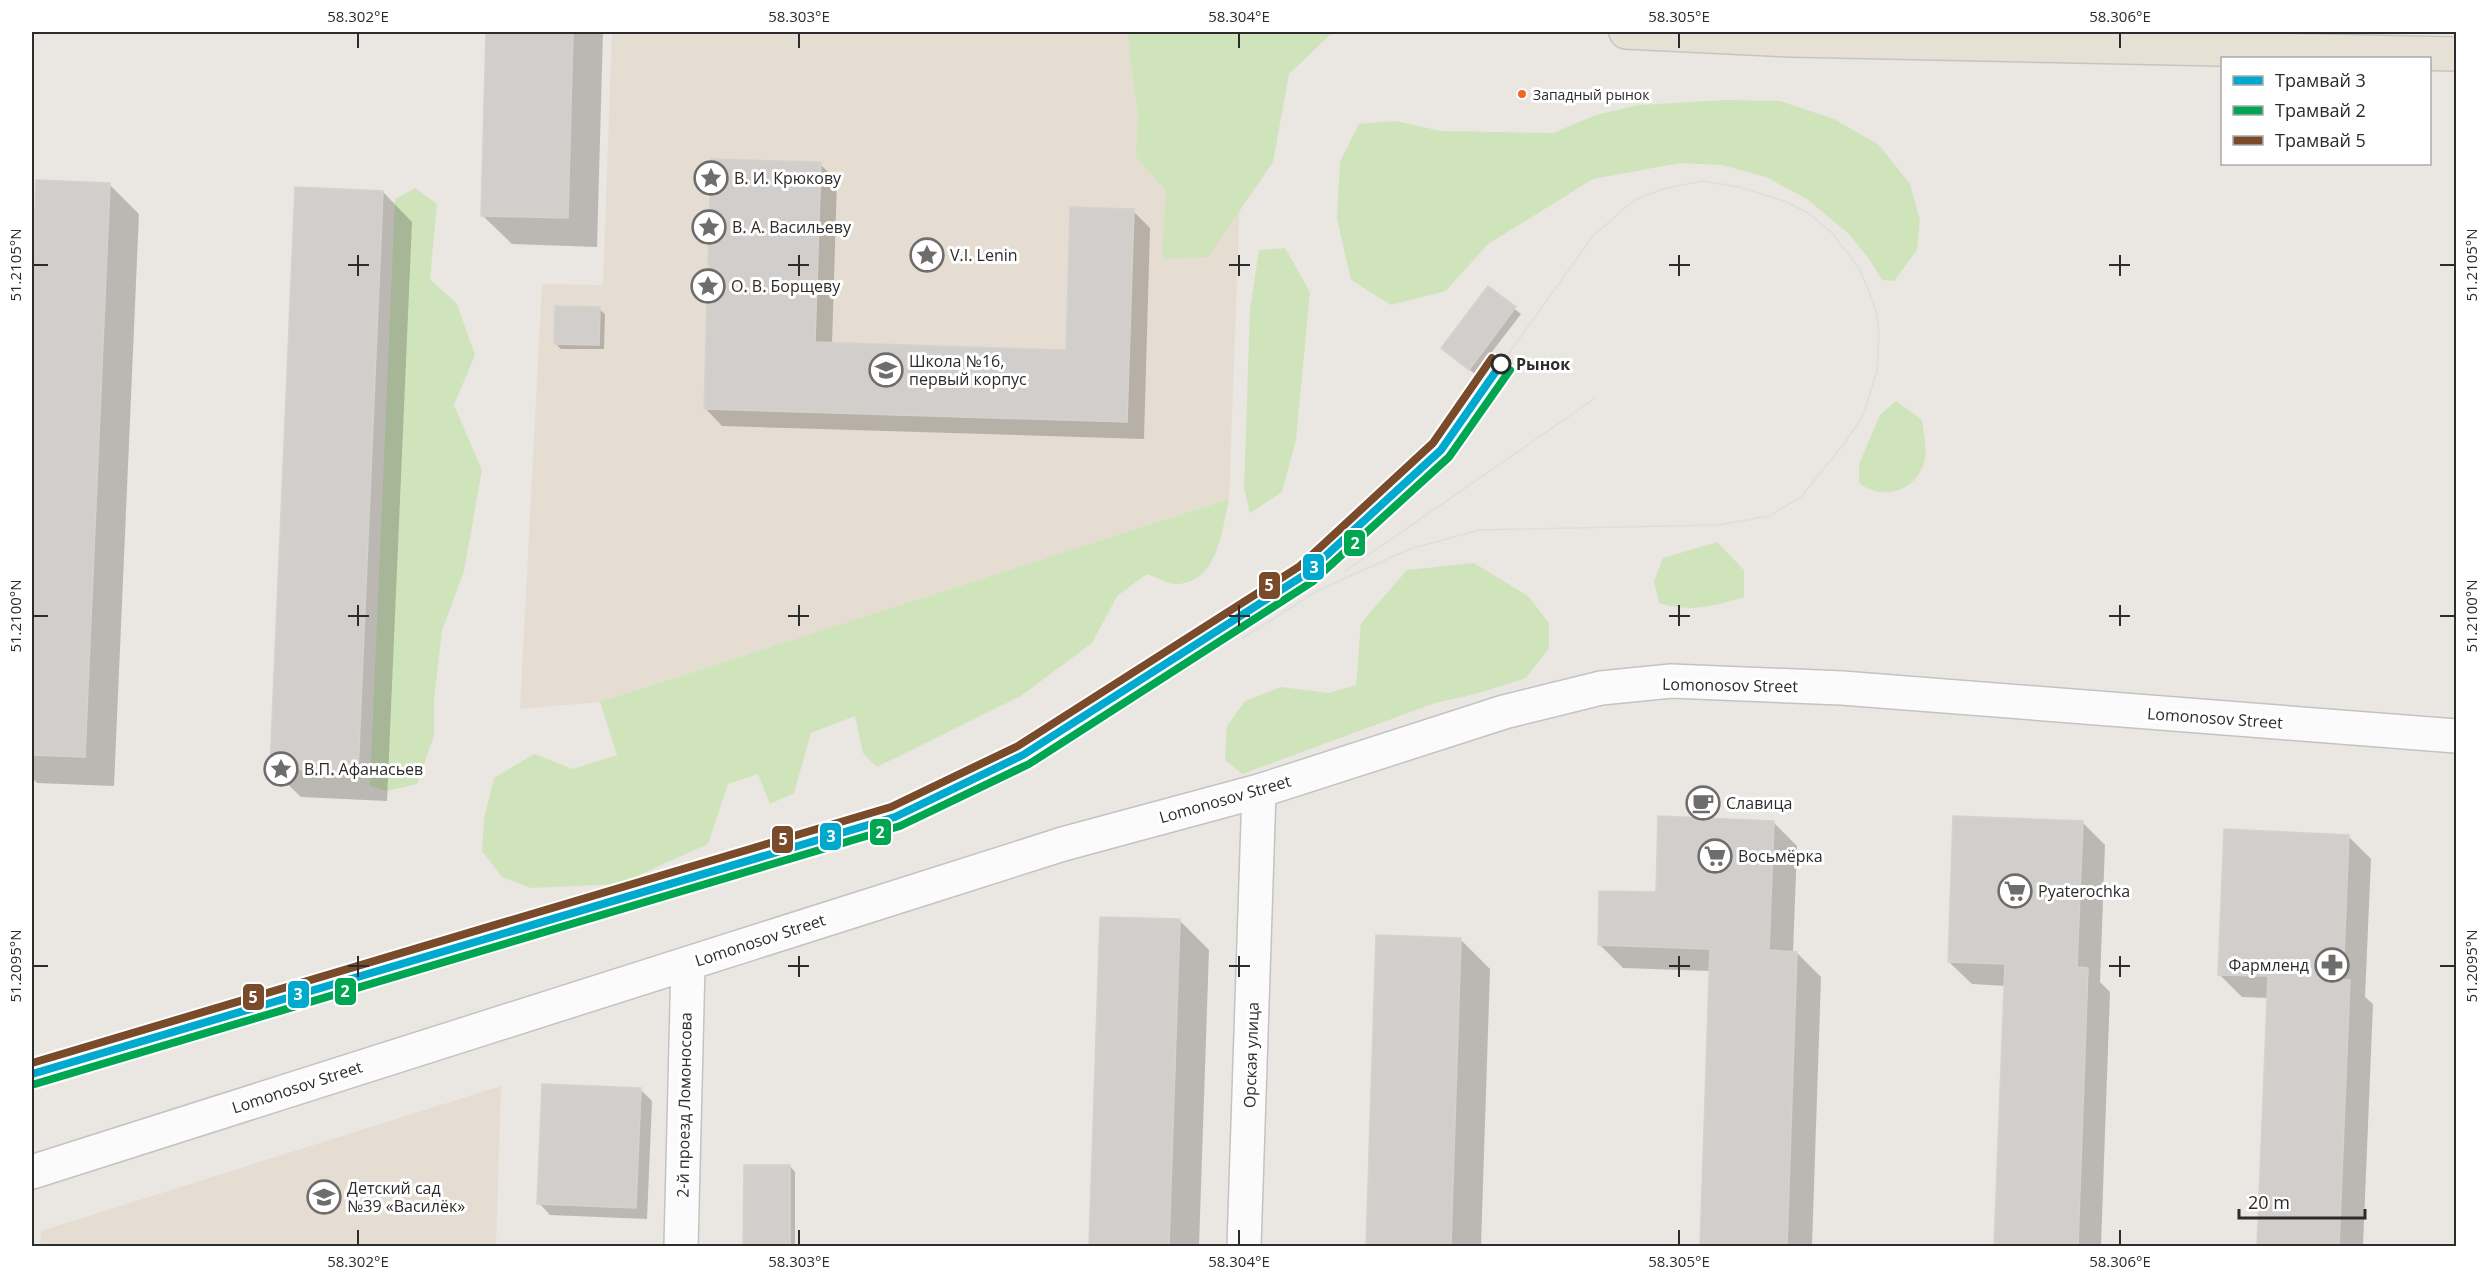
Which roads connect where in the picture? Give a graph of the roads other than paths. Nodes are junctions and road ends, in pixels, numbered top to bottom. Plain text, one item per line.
1 (1626, 32) edge
2 (2457, 54) edge
3 (2457, 736) edge
4 (1259, 791) junction
5 (688, 964) junction
6 (32, 1172) edge
7 (681, 1246) edge
8 (1244, 1246) edge

1 - 2 main road
3 - 4 street, Lomonosov Street
4 - 5 street, Lomonosov Street
4 - 8 street, Орская улица
5 - 6 street, Lomonosov Street
5 - 7 street, 2-й проезд Ломоносова

